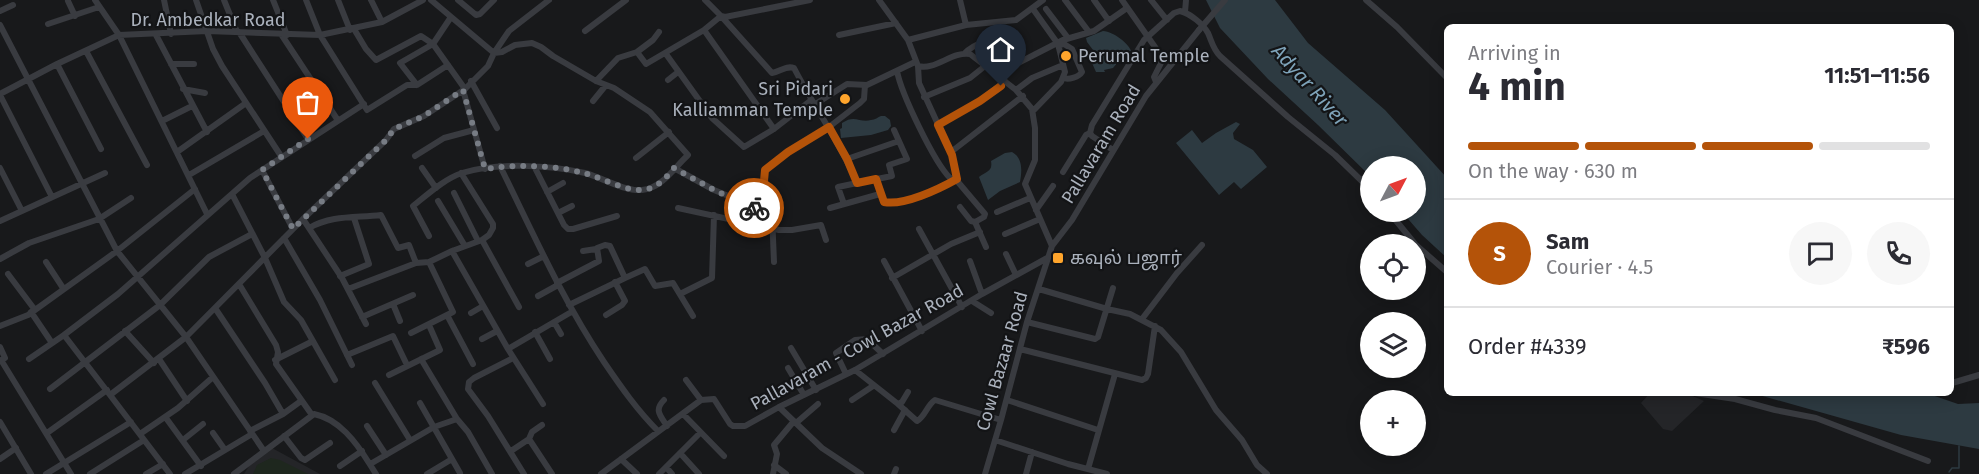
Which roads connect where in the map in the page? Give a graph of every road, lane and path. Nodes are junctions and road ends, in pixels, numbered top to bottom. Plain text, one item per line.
1 (68, 0) edge
2 (95, 0) edge
3 (164, 0) edge
4 (196, 0) edge
5 (224, 0) edge
6 (273, 0) edge
7 (306, 0) edge
8 (338, 0) edge
9 (371, 0) edge
10 (423, 0) edge
11 (431, 0) edge
12 (458, 0) edge
13 (494, 0) edge
14 (549, 0) edge
15 (626, 0) edge
16 (705, 0) edge
17 (810, 0) edge
18 (879, 0) edge
19 (960, 0) edge
20 (1043, 0) edge
21 (1065, 0) edge
22 (1094, 0) edge
23 (1122, 0) edge
24 (1151, 0) edge
25 (1186, 0) edge
26 (1225, 0) edge
27 (1366, 0) edge
28 (787, 2) edge
29 (14, 5) dead end
30 (99, 8) junction
31 (1127, 8) junction
32 (1033, 9) junction
33 (1046, 9) dead end
34 (0, 10) edge
35 (1185, 12) junction
36 (75, 16) junction
37 (721, 16) junction
38 (451, 17) junction
39 (1167, 20) junction
40 (1109, 21) junction
41 (382, 22) junction
42 (896, 22) junction
43 (48, 24) dead end
44 (0, 25) edge
45 (966, 25) junction
46 (352, 29) junction
47 (704, 30) junction
48 (207, 31) junction
49 (585, 31) dead end
50 (238, 32) junction
51 (659, 32) dead end
52 (1089, 33) junction
53 (171, 34) junction
54 (284, 34) junction
55 (320, 34) junction
56 (119, 35) junction
57 (156, 35) junction
58 (839, 35) dead end
59 (1148, 36) junction
60 (994, 37) dead end
61 (1068, 38) junction
62 (908, 40) junction
63 (433, 44) junction
64 (1058, 44) junction
65 (86, 51) junction
66 (637, 52) junction
67 (494, 53) junction
68 (965, 53) junction
69 (666, 54) junction
70 (57, 64) junction
71 (171, 64) junction
72 (194, 64) dead end
73 (916, 64) junction
74 (1063, 64) junction
75 (448, 65) junction
76 (985, 66) junction
77 (897, 71) junction
78 (678, 72) junction
79 (995, 75) junction
80 (1444, 75) edge
81 (1063, 78) junction
82 (28, 79) junction
83 (668, 80) dead end
84 (471, 81) junction
85 (596, 81) junction
86 (1005, 81) junction
87 (1156, 82) junction
88 (417, 85) junction
89 (606, 85) junction
90 (865, 85) junction
91 (183, 89) junction
92 (464, 89) junction
93 (1016, 90) junction
94 (205, 93) dead end
95 (0, 94) edge
96 (1023, 96) junction
97 (924, 97) junction
98 (593, 100) dead end
99 (246, 103) junction
100 (812, 103) junction
101 (364, 104) junction
102 (192, 106) junction
103 (1033, 111) junction
104 (337, 119) junction
105 (162, 121) junction
106 (938, 125) junction
107 (829, 127) junction
108 (497, 128) dead end
109 (774, 129) junction
110 (474, 130) junction
111 (894, 130) dead end
112 (264, 131) junction
113 (207, 132) junction
114 (669, 132) junction
115 (1090, 133) junction
116 (308, 139) junction
117 (899, 141) junction
118 (100, 149) dead end
119 (1113, 150) junction
120 (177, 152) junction
121 (951, 152) junction
122 (281, 156) junction
123 (415, 156) dead end
124 (636, 158) dead end
125 (847, 159) junction
126 (147, 165) dead end
127 (500, 166) junction
128 (534, 166) junction
129 (0, 168) edge
130 (422, 168) dead end
131 (674, 168) junction
132 (485, 169) junction
133 (262, 170) junction
134 (1063, 172) dead end
135 (105, 173) dead end
136 (461, 173) junction
137 (189, 175) junction
138 (876, 179) junction
139 (957, 179) junction
140 (1360, 179) edge
141 (81, 182) junction
142 (563, 183) dead end
143 (857, 183) junction
144 (1053, 186) dead end
145 (436, 188) junction
146 (195, 189) junction
147 (547, 192) junction
148 (454, 193) dead end
149 (232, 194) junction
150 (880, 194) junction
151 (52, 197) junction
152 (131, 198) dead end
153 (1030, 198) junction
154 (438, 201) dead end
155 (844, 204) junction
156 (572, 206) dead end
157 (960, 207) dead end
158 (678, 208) dead end
159 (830, 208) dead end
160 (1035, 210) junction
161 (22, 211) junction
162 (997, 212) dead end
163 (558, 213) junction
164 (207, 214) junction
165 (772, 214) junction
166 (714, 215) junction
167 (617, 216) dead end
168 (354, 218) junction
169 (99, 219) junction
170 (303, 219) junction
171 (1040, 219) junction
172 (0, 221) edge
173 (975, 222) junction
174 (1397, 222) edge
175 (771, 227) junction
176 (309, 228) junction
177 (293, 229) junction
178 (919, 229) dead end
179 (980, 232) junction
180 (252, 234) junction
181 (1005, 234) dead end
182 (1407, 234) edge
183 (429, 236) dead end
184 (284, 238) junction
185 (480, 240) junction
186 (826, 240) dead end
187 (1202, 245) dead end
188 (465, 246) junction
189 (1052, 246) junction
190 (986, 247) dead end
191 (596, 249) junction
192 (117, 251) junction
193 (452, 251) junction
194 (583, 251) dead end
195 (1006, 254) dead end
196 (1426, 254) edge
197 (934, 255) junction
198 (544, 256) junction
199 (1050, 256) junction
200 (264, 258) junction
201 (0, 259) edge
202 (884, 261) dead end
203 (970, 261) dead end
204 (46, 262) dead end
205 (429, 262) junction
206 (774, 262) dead end
207 (416, 263) junction
208 (528, 264) dead end
209 (1444, 270) edge
210 (9, 274) dead end
211 (1016, 275) junction
212 (340, 276) junction
213 (138, 277) junction
214 (624, 278) junction
215 (892, 278) junction
216 (615, 282) junction
217 (239, 284) junction
218 (558, 284) junction
219 (63, 288) junction
220 (1113, 288) dead end
221 (348, 289) junction
222 (1039, 289) junction
223 (680, 294) junction
224 (982, 294) junction
225 (413, 295) dead end
226 (538, 296) dead end
227 (972, 301) junction
228 (393, 304) junction
229 (160, 305) junction
230 (483, 306) junction
231 (519, 306) dead end
232 (962, 307) junction
233 (215, 308) junction
234 (571, 308) junction
235 (1107, 309) junction
236 (33, 311) junction
237 (471, 313) dead end
238 (991, 313) dead end
239 (447, 315) junction
240 (606, 315) dead end
241 (362, 316) junction
242 (693, 316) dead end
243 (1142, 319) junction
244 (400, 321) dead end
245 (555, 322) junction
246 (1027, 322) junction
247 (366, 324) dead end
248 (429, 325) junction
249 (0, 326) edge
250 (1155, 326) junction
251 (497, 331) junction
252 (921, 331) junction
253 (125, 332) junction
254 (411, 333) dead end
255 (534, 333) junction
256 (561, 334) dead end
257 (64, 335) junction
258 (186, 337) junction
259 (482, 339) dead end
260 (313, 341) junction
261 (52, 343) junction
262 (0, 347) edge
263 (791, 348) dead end
264 (507, 349) junction
265 (1020, 349) junction
266 (883, 354) junction
267 (347, 355) junction
268 (513, 358) junction
269 (29, 359) dead end
270 (421, 359) junction
271 (550, 359) dead end
272 (1, 360) edge
273 (275, 360) junction
274 (156, 361) junction
275 (86, 362) junction
276 (473, 364) dead end
277 (352, 365) dead end
278 (407, 365) junction
279 (789, 368) dead end
280 (855, 370) junction
281 (846, 374) junction
282 (1116, 374) junction
283 (389, 375) dead end
284 (1979, 375) edge
285 (213, 377) junction
286 (335, 380) dead end
287 (686, 380) dead end
288 (1954, 382) edge
289 (375, 383) dead end
290 (873, 386) junction
291 (50, 389) dead end
292 (816, 390) junction
293 (908, 392) dead end
294 (109, 393) junction
295 (804, 395) junction
296 (1715, 396) edge
297 (664, 400) dead end
298 (701, 400) junction
299 (852, 400) dead end
300 (1007, 400) junction
301 (187, 401) junction
302 (301, 401) junction
303 (420, 403) dead end
304 (543, 404) dead end
305 (818, 404) dead end
306 (898, 404) junction
307 (779, 407) junction
308 (905, 410) junction
309 (283, 414) junction
310 (683, 414) junction
311 (312, 415) junction
312 (166, 418) junction
313 (457, 419) junction
314 (1001, 420) junction
315 (131, 422) junction
316 (795, 422) junction
317 (0, 423) edge
318 (203, 424) dead end
319 (542, 424) dead end
320 (367, 426) dead end
321 (667, 426) junction
322 (434, 428) junction
323 (894, 430) dead end
324 (1098, 430) junction
325 (658, 431) junction
326 (251, 432) junction
327 (213, 433) dead end
328 (700, 433) junction
329 (47, 434) junction
330 (284, 436) junction
331 (142, 437) junction
332 (529, 439) junction
333 (183, 440) junction
334 (410, 440) junction
335 (995, 440) junction
336 (330, 443) dead end
337 (16, 448) junction
338 (225, 450) junction
339 (264, 451) junction
340 (362, 451) junction
341 (511, 451) junction
342 (1032, 452) junction
343 (680, 453) junction
344 (386, 455) junction
345 (724, 456) dead end
346 (0, 459) edge
347 (452, 459) junction
348 (621, 459) junction
349 (1928, 461) dead end
350 (64, 462) junction
351 (369, 463) junction
352 (163, 464) junction
353 (774, 465) junction
354 (201, 466) junction
355 (340, 466) dead end
356 (666, 467) junction
357 (1088, 469) junction
358 (1078, 471) edge
359 (460, 473) edge
360 (31, 474) edge
361 (46, 474) edge
362 (71, 474) edge
363 (90, 474) edge
364 (146, 474) edge
365 (170, 474) edge
366 (185, 474) edge
367 (234, 474) edge
368 (376, 474) edge
369 (427, 474) edge
370 (492, 474) edge
371 (524, 474) edge
372 (552, 474) edge
373 (601, 474) edge
374 (637, 474) edge
375 (659, 474) edge
376 (672, 474) edge
377 (699, 474) edge
378 (772, 474) edge
379 (786, 474) edge
380 (861, 474) edge
381 (984, 474) edge
382 (1026, 474) edge
383 (1107, 474) edge
384 (1267, 474) edge

1 - 36 street
2 - 30 street
3 - 53 street
4 - 48 street
5 - 50 street
6 - 54 street
7 - 55 street
8 - 46 street
9 - 41 street
10 - 41 street, Dr. Ambedkar Road
11 - 38 street
12 - 13 street
14 - 67 street
15 - 49 street
16 - 37 street
17 - 28 street
18 - 42 street
19 - 45 street
20 - 32 street
21 - 52 street
22 - 40 street
23 - 31 street
24 - 39 street
25 - 35 street
26 - 87 street, Pallavaram Road, bridge
27 - 80 street
28 - 37 street
29 - 34 street
30 - 36 street
30 - 56 street
31 - 40 street
31 - 59 street
32 - 45 street
32 - 64 street
33 - 61 street
35 - 39 street
35 - 140 street
36 - 43 street
37 - 47 street
37 - 100 street
38 - 63 street
38 - 67 street
39 - 59 street
40 - 52 street
41 - 46 street, Dr. Ambedkar Road
42 - 58 street
42 - 62 street
44 - 82 street
45 - 62 street
46 - 55 street, Dr. Ambedkar Road
46 - 63 street
47 - 69 street
47 - 109 street
48 - 50 street, Dr. Ambedkar Road
48 - 53 street, Dr. Ambedkar Road
48 - 99 street
50 - 54 street, Dr. Ambedkar Road
50 - 116 street
51 - 66 street
52 - 61 street
53 - 57 street, Dr. Ambedkar Road
54 - 55 street, Dr. Ambedkar Road
54 - 104 street
55 - 101 street
56 - 57 street, Dr. Ambedkar Road
56 - 65 street, Dr. Ambedkar Road
56 - 105 street
57 - 71 street
59 - 87 street
59 - 115 street
60 - 68 street
61 - 64 street
62 - 73 street
63 - 75 street
63 - 88 street
64 - 74 street
64 - 79 street
64 - 81 street
65 - 70 street, Dr. Ambedkar Road
65 - 126 street
66 - 69 street
66 - 85 street
67 - 84 street
67 - 85 street
68 - 73 street
68 - 76 street
69 - 78 street
70 - 82 street, Dr. Ambedkar Road
70 - 118 street
71 - 72 street
71 - 91 street
73 - 77 street
73 - 97 street
74 - 81 street
74 - 93 street
75 - 88 street
75 - 92 street
76 - 79 street
76 - 97 street
77 - 90 street
77 - 139 street
78 - 83 street
78 - 109 street
79 - 86 street
81 - 103 street
82 - 95 street, Dr. Ambedkar Road
82 - 141 street
84 - 92 street
84 - 108 street
85 - 89 street
86 - 93 street
86 - 106 street
87 - 119 street, Pallavaram Road
88 - 101 street
89 - 98 street
89 - 114 street
90 - 100 street
90 - 107 street
91 - 94 street
91 - 102 street
92 - 110 street
92 - 170 street
93 - 96 street
95 - 151 street
96 - 103 street
96 - 121 street
97 - 106 street
99 - 112 street
99 - 113 street
100 - 107 street
100 - 109 street
101 - 104 street
102 - 105 street
102 - 113 street
103 - 153 street
104 - 116 street
105 - 120 street
106 - 121 street
107 - 125 street
107 - 165 street
110 - 123 street
110 - 132 street
111 - 117 street
112 - 122 street
112 - 137 street
113 - 120 street
114 - 124 street
114 - 131 street
115 - 119 street
115 - 134 street
116 - 122 street
117 - 125 street
117 - 138 street
119 - 189 street, Pallavaram Road
120 - 137 street
121 - 139 street
122 - 133 street
125 - 143 street
127 - 128 street
127 - 132 street
127 - 198 street
128 - 131 street
128 - 147 street
129 - 161 street
130 - 145 street
131 - 165 street
132 - 136 street
133 - 149 street
133 - 177 street
135 - 141 street
136 - 145 street
136 - 185 street
137 - 146 street
138 - 143 street
138 - 150 street
139 - 150 street
139 - 173 street
141 - 151 street
141 - 169 street
142 - 147 street
143 - 155 street
144 - 160 street
145 - 183 street
146 - 164 street
146 - 192 street
147 - 163 street
148 - 185 street
149 - 164 street
149 - 180 street
150 - 155 street
151 - 161 street
152 - 169 street
153 - 160 street
153 - 162 street
154 - 188 street
155 - 159 street
156 - 163 street
157 - 173 street
158 - 166 street
160 - 171 street
161 - 172 street
163 - 167 street
164 - 213 street
165 - 175 street
166 - 175 street
166 - 223 street
168 - 176 street
168 - 207 street
168 - 212 street
169 - 192 street
169 - 201 street
170 - 176 street
170 - 177 street
171 - 181 street
171 - 189 street
173 - 179 street
174 - 182 street
175 - 186 street
175 - 206 street
176 - 212 street
177 - 184 street
178 - 197 street
179 - 190 street
179 - 197 street
180 - 200 street
180 - 229 street
184 - 200 street
184 - 267 street
185 - 188 street
185 - 231 street
187 - 243 street
188 - 193 street
189 - 199 street, Cowl Bazaar Road
191 - 194 street
191 - 214 street
191 - 218 street
192 - 213 street
192 - 219 street
193 - 205 street
193 - 230 street
195 - 211 street
196 - 209 street
197 - 215 street
197 - 232 street
198 - 208 street
198 - 218 street
199 - 211 street, Pallavaram - Cowl Bazar Road
199 - 222 street, Cowl Bazaar Road
200 - 217 street
200 - 260 street
202 - 215 street
203 - 224 street
204 - 219 street
205 - 207 street
205 - 239 street
207 - 221 street
210 - 236 street
211 - 224 street, Pallavaram - Cowl Bazar Road
212 - 221 street
213 - 229 street
213 - 257 street
214 - 216 street
214 - 223 street
215 - 252 street
216 - 234 street
216 - 240 street
217 - 233 street
217 - 273 street
218 - 226 street
218 - 234 street
219 - 236 street
220 - 235 street
221 - 241 street
222 - 235 street
222 - 246 street, Cowl Bazaar Road
223 - 242 street
224 - 227 street, Pallavaram - Cowl Bazar Road
225 - 228 street
227 - 232 street, Pallavaram - Cowl Bazar Road
227 - 238 street
228 - 241 street
228 - 244 street
229 - 253 street
229 - 258 street
230 - 237 street
230 - 251 street
232 - 252 street, Pallavaram - Cowl Bazar Road
233 - 258 street
233 - 309 street
234 - 245 street
234 - 325 street
235 - 243 street
235 - 246 street
236 - 249 street
236 - 261 street
239 - 248 street
239 - 276 street
241 - 247 street
243 - 250 street
245 - 255 street
245 - 256 street
246 - 265 street, Cowl Bazaar Road
248 - 254 street
248 - 270 street
250 - 282 street
250 - 384 street
251 - 259 street
251 - 264 street
252 - 266 street, Pallavaram - Cowl Bazar Road
253 - 274 street
253 - 275 street
255 - 264 street
255 - 271 street
257 - 261 street
257 - 275 street
258 - 274 street
258 - 285 street
260 - 273 street
260 - 286 street
261 - 269 street
262 - 272 street
263 - 292 street
264 - 268 street
265 - 282 street
265 - 300 street, Cowl Bazaar Road
266 - 280 street, Pallavaram - Cowl Bazar Road
266 - 281 street
267 - 277 street
267 - 278 street
268 - 304 street
268 - 341 street
270 - 278 street
270 - 313 street
272 - 329 street
273 - 302 street
274 - 294 street
274 - 301 street
275 - 291 street
275 - 294 street
278 - 283 street
279 - 295 street
280 - 281 street, Pallavaram - Cowl Bazar Road
280 - 290 street
281 - 292 street, Pallavaram - Cowl Bazar Road
282 - 324 street
284 - 288 street
285 - 301 street
285 - 326 street
287 - 298 street
289 - 334 street
290 - 299 street
290 - 306 street
292 - 295 street, Pallavaram - Cowl Bazar Road
293 - 306 street
294 - 315 street
294 - 329 street
295 - 307 street, Pallavaram - Cowl Bazar Road
296 - 349 street
297 - 321 street
298 - 307 street, Pallavaram - Cowl Bazar Road
298 - 310 street
300 - 314 street, Cowl Bazaar Road
300 - 324 street
301 - 312 street
302 - 309 street
302 - 311 street
303 - 322 street
305 - 316 street
306 - 308 street
307 - 316 street
308 - 314 street
308 - 323 street
309 - 326 street
310 - 321 street
310 - 328 street
311 - 330 street
311 - 340 street
312 - 331 street
312 - 333 street
313 - 322 street
313 - 370 street
314 - 335 street, Cowl Bazaar Road
315 - 331 street
315 - 350 street
316 - 353 street
316 - 380 street
317 - 337 street
318 - 333 street
319 - 332 street
320 - 344 street
321 - 325 street
322 - 334 street
322 - 347 street
324 - 357 street
325 - 348 street
326 - 338 street
326 - 339 street
327 - 338 street
328 - 343 street
328 - 345 street
329 - 350 street
330 - 336 street
330 - 339 street
331 - 352 street
331 - 363 street
332 - 341 street
332 - 372 street
333 - 354 street
334 - 344 street
335 - 342 street
335 - 381 street, Cowl Bazaar Road
337 - 346 street
337 - 360 street
338 - 354 street
339 - 367 street
340 - 351 street
340 - 355 street
341 - 371 street
342 - 358 street
342 - 382 street
343 - 356 street
343 - 377 street
344 - 351 street
347 - 359 street
347 - 369 street
348 - 373 street
348 - 374 street
350 - 361 street
350 - 362 street
351 - 368 street
352 - 364 street
352 - 365 street
353 - 378 street
353 - 379 street
354 - 366 street
356 - 375 street
356 - 376 street
357 - 358 street
357 - 383 street

